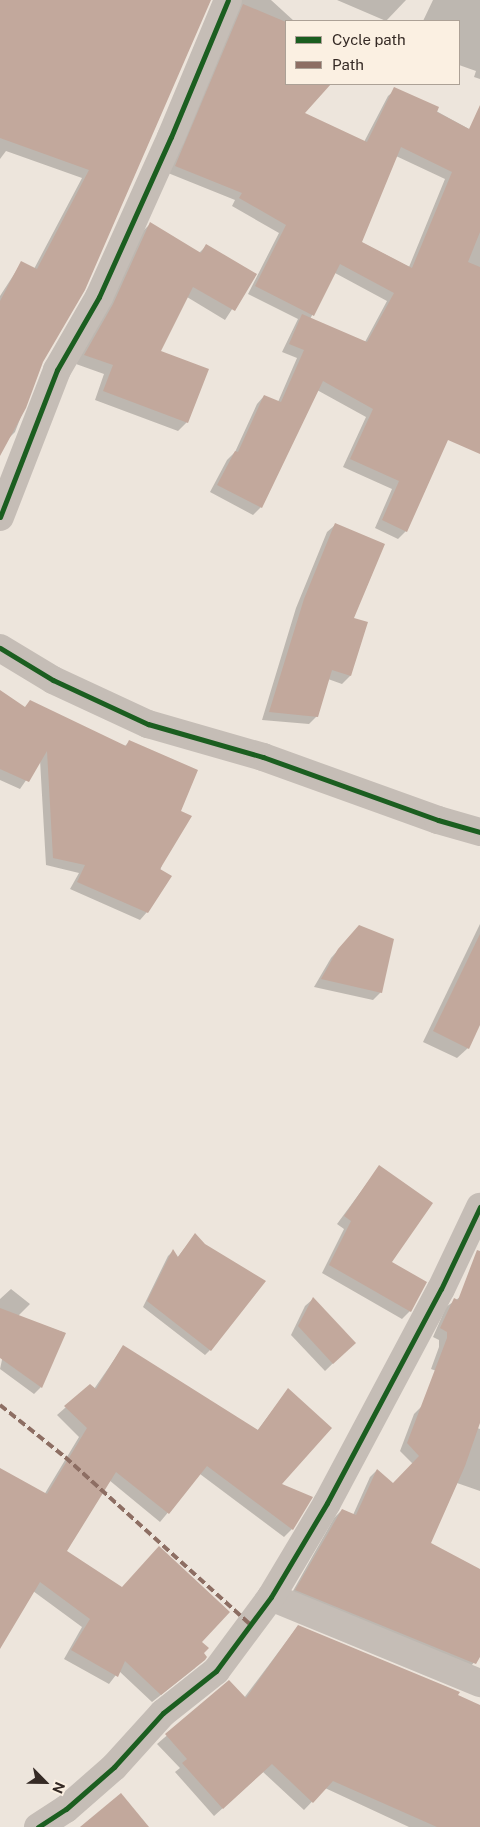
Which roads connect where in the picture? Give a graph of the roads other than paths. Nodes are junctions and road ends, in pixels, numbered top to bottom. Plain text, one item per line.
1 (228, 0) edge
2 (0, 517) edge
3 (0, 648) edge
4 (480, 832) edge
5 (480, 1207) edge
6 (271, 1597) junction
7 (480, 1683) edge
8 (38, 1827) edge

1 - 2 street
3 - 4 street
5 - 6 street
6 - 7 street
6 - 8 street

